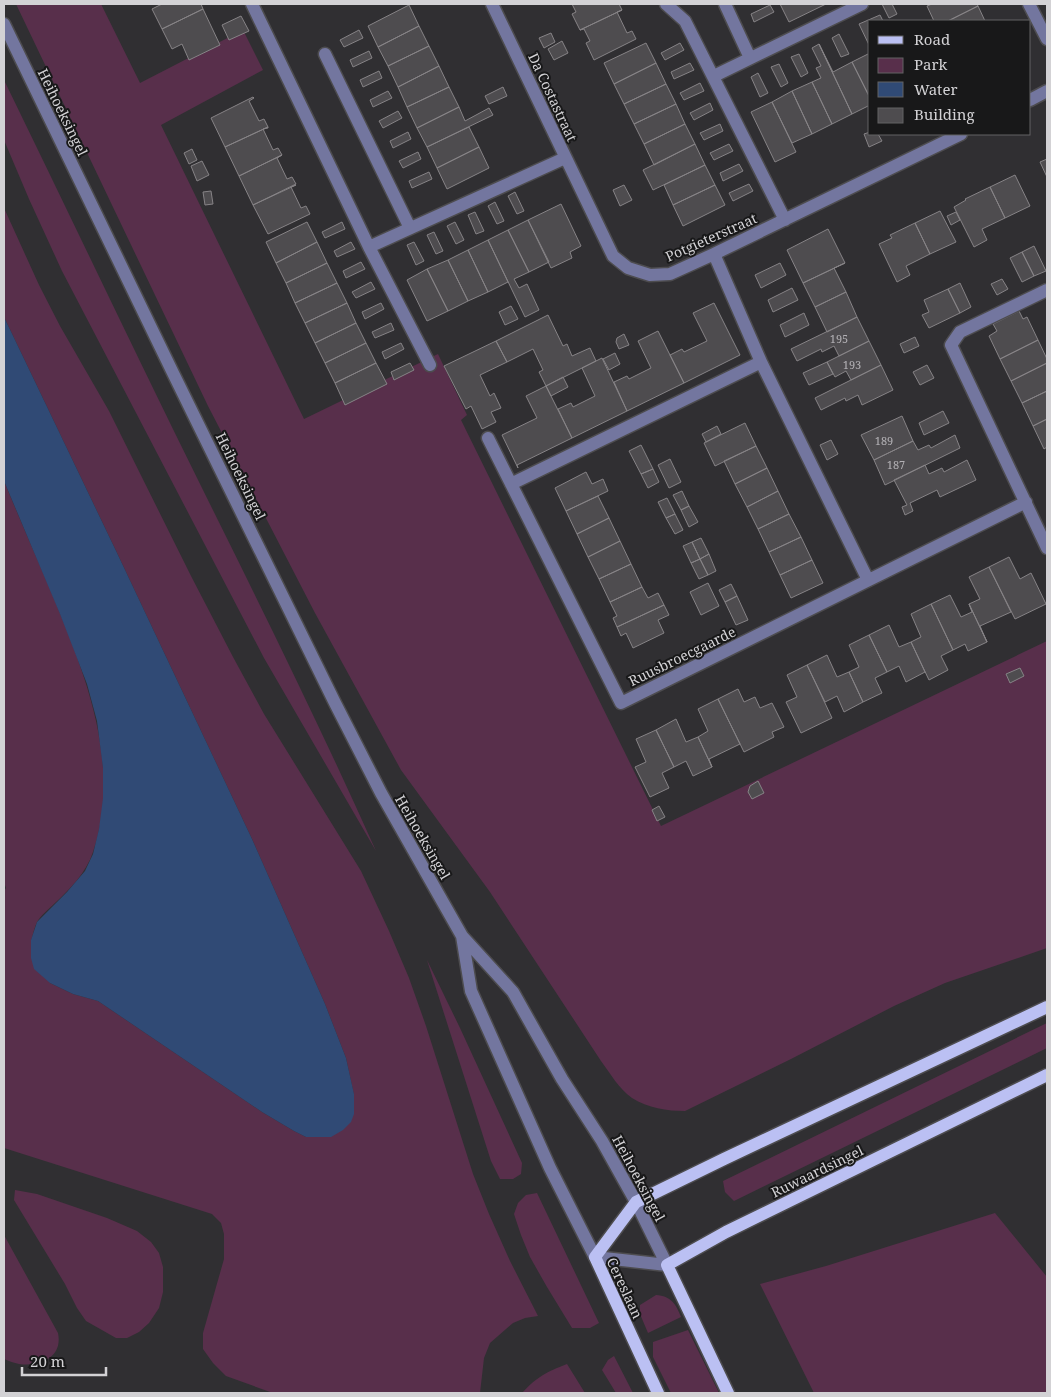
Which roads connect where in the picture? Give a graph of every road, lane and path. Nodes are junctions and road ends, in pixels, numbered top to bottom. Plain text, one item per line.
1 (252, 4) edge
2 (492, 4) edge
3 (666, 4) edge
4 (725, 4) edge
5 (862, 4) edge
6 (1029, 4) edge
7 (4, 24) edge
8 (1047, 39) edge
9 (325, 54) dead end
10 (750, 58) junction
11 (714, 76) junction
12 (1047, 91) edge
13 (1031, 99) edge
14 (958, 135) edge
15 (565, 158) junction
16 (785, 220) junction
17 (410, 228) junction
18 (369, 247) junction
19 (714, 254) junction
20 (1047, 290) edge
21 (761, 362) junction
22 (430, 365) dead end
23 (488, 438) dead end
24 (511, 484) junction
25 (1026, 502) junction
26 (1047, 548) edge
27 (868, 580) junction
28 (462, 936) junction
29 (1047, 1007) edge
30 (1047, 1076) edge
31 (636, 1202) junction
32 (595, 1257) junction
33 (667, 1265) junction
34 (658, 1393) edge
35 (728, 1393) edge

1 - 18 street
2 - 15 street, Da Costastraat
3 - 11 street
4 - 10 street
5 - 10 street
6 - 8 street
7 - 28 street, Heihoeksingel
9 - 17 street
10 - 11 street
11 - 16 street
12 - 13 street
14 - 16 street, Potgieterstraat
15 - 17 street, Da Costastraat
15 - 19 street, Potgieterstraat
16 - 19 street, Potgieterstraat
17 - 18 street, Da Costastraat
18 - 22 street
19 - 21 street
20 - 25 street
21 - 24 street
21 - 27 street
23 - 24 street, Ruusbroecgaarde
24 - 27 street, Ruusbroecgaarde
25 - 26 street
25 - 27 street, Ruusbroecgaarde
28 - 31 street, Heihoeksingel
28 - 32 street, Heihoeksingel
29 - 31 main road
30 - 33 main road, Ruwaardsingel
31 - 32 main road, Cereslaan
31 - 33 street, Heihoeksingel
32 - 33 street
32 - 34 main road, Cereslaan
33 - 35 main road

